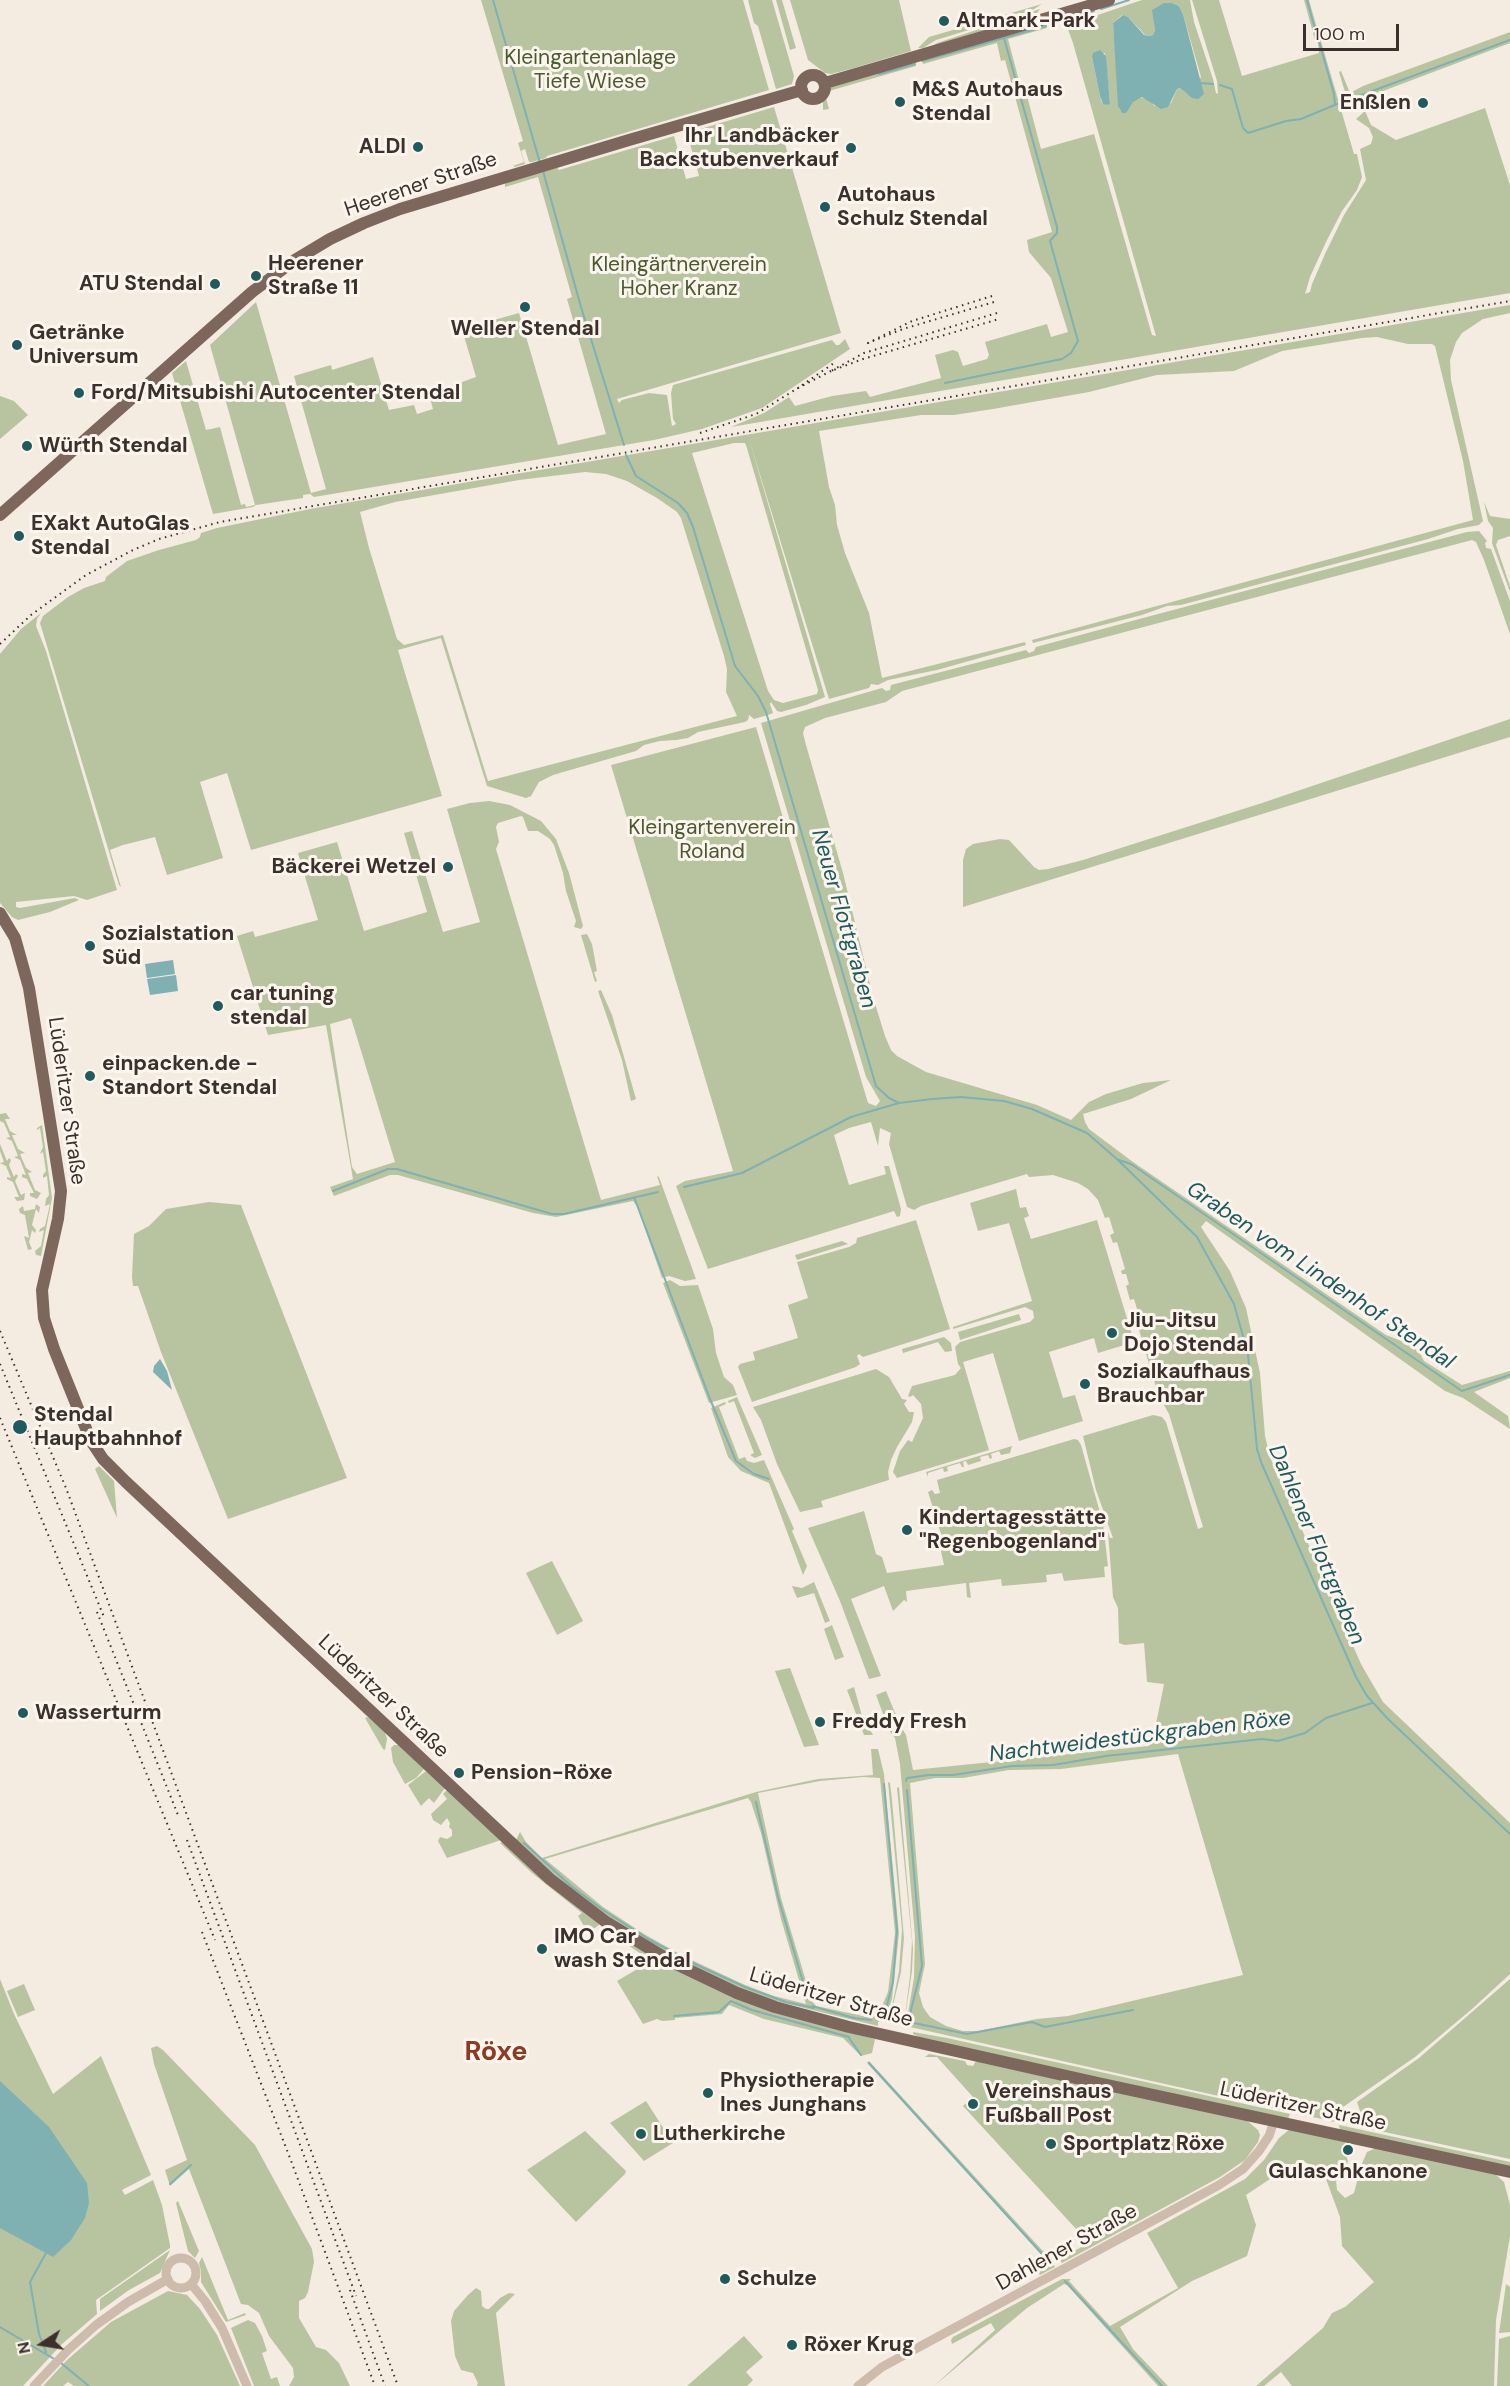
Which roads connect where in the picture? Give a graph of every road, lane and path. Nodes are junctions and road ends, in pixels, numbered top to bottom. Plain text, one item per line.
1 (1109, 0) edge
2 (0, 515) edge
3 (0, 914) edge
4 (1274, 2121) junction
5 (1510, 2172) edge
6 (168, 2279) junction
7 (191, 2284) junction
8 (34, 2386) edge
9 (247, 2386) edge
10 (858, 2386) edge

1 - 2 main road, Heerener Straße
3 - 4 main road, Lüderitzer Straße
4 - 5 main road, Lüderitzer Straße
4 - 10 street, Dahlener Straße
6 - 7 street
6 - 7 street
6 - 8 street
7 - 9 street

